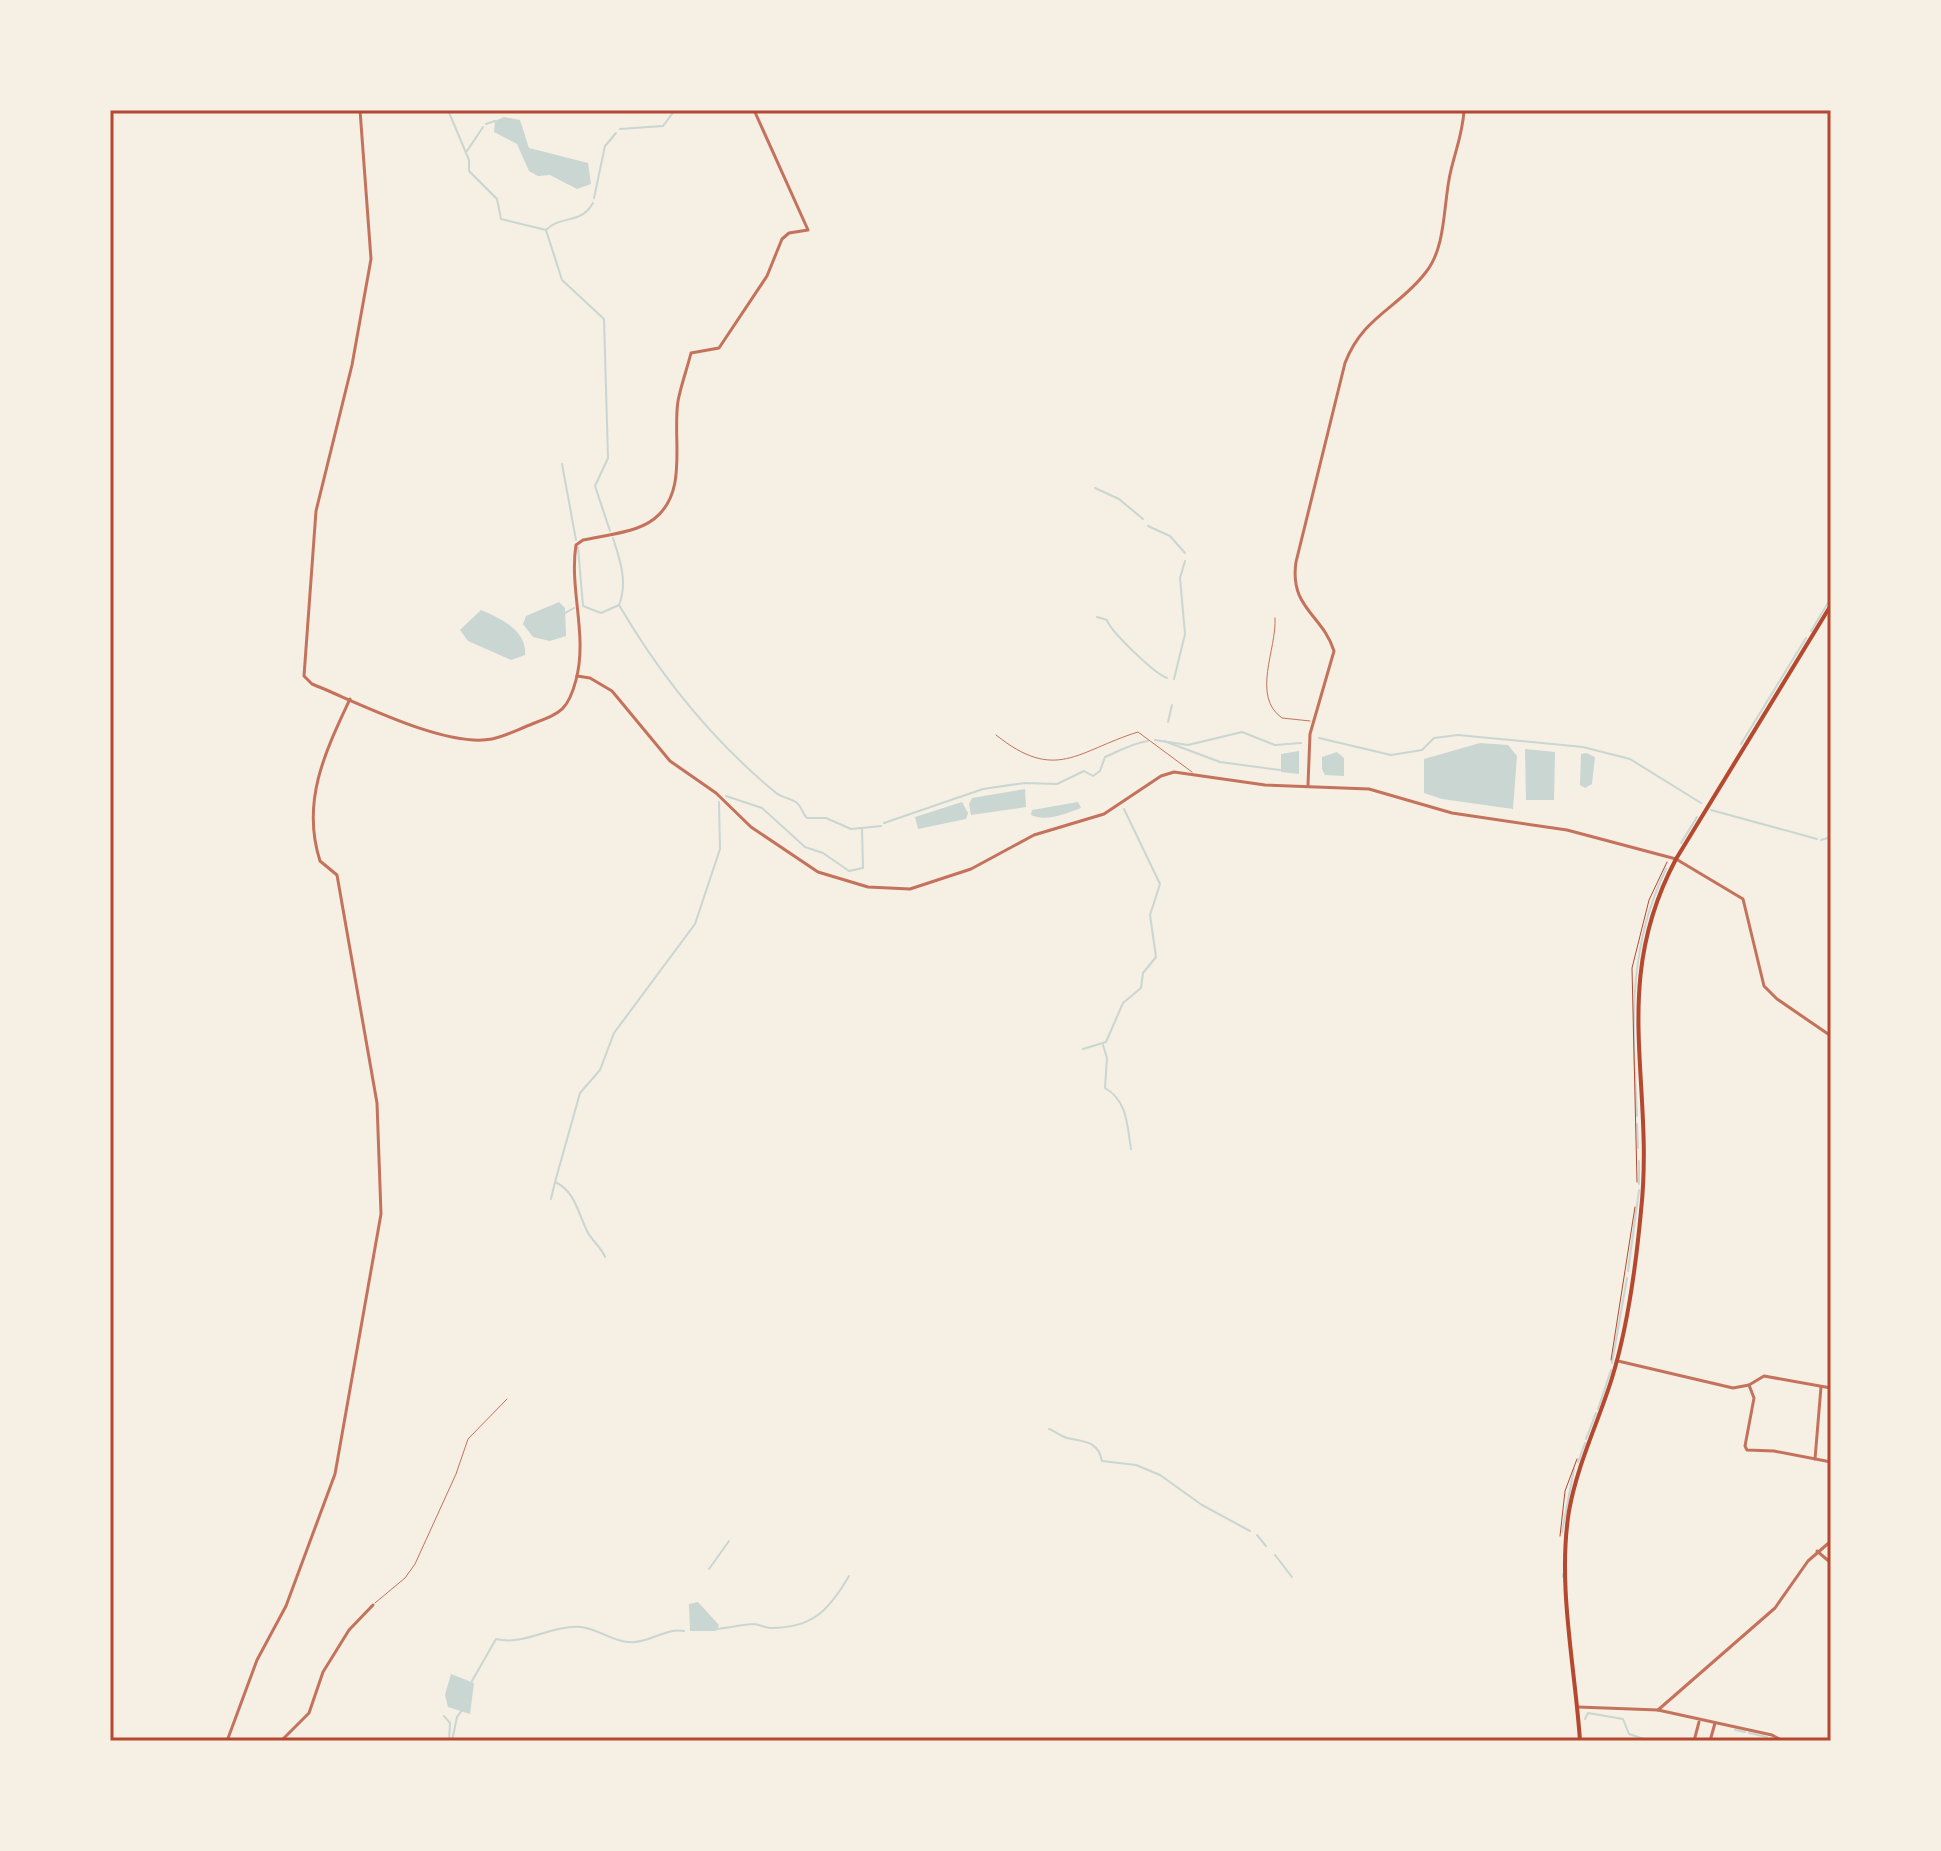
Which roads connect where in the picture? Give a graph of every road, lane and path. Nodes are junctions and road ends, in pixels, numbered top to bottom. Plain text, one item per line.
1 (360, 110) edge
2 (754, 110) edge
3 (1464, 110) edge
4 (1831, 605) edge
5 (1275, 618) dead end
6 (577, 676) junction
7 (350, 699) junction
8 (1313, 722) junction
9 (996, 735) dead end
10 (1192, 772) junction
11 (1308, 787) junction
12 (1669, 857) junction
13 (1676, 859) junction
14 (1831, 1036) edge
15 (1637, 1187) dead end
16 (1636, 1197) dead end
17 (1616, 1360) junction
18 (1610, 1366) dead end
19 (1749, 1385) junction
20 (1821, 1386) junction
21 (1831, 1388) edge
22 (507, 1399) dead end
23 (1579, 1453) dead end
24 (1815, 1459) junction
25 (1831, 1462) edge
26 (1561, 1539) dead end
27 (1831, 1541) edge
28 (1817, 1551) junction
29 (1831, 1563) edge
30 (373, 1605) joint
31 (1578, 1707) junction
32 (1658, 1710) junction
33 (1699, 1720) junction
34 (1715, 1723) junction
35 (227, 1741) edge
36 (281, 1741) edge
37 (1580, 1741) edge
38 (1694, 1741) edge
39 (1710, 1741) edge
40 (1783, 1741) edge

1 - 7 street
2 - 6 street
3 - 8 street
4 - 13 main road
5 - 8 lane
6 - 7 street
6 - 10 street
7 - 35 street
8 - 11 street
9 - 10 lane
10 - 11 street
11 - 12 street
12 - 13 street
12 - 15 path
13 - 14 street
13 - 17 main road
16 - 18 path
17 - 19 street
17 - 31 main road
19 - 20 street
19 - 24 street
20 - 21 street
20 - 24 street
22 - 30 lane
23 - 26 path
24 - 25 street
27 - 28 street
28 - 29 street
28 - 32 street
30 - 36 street
31 - 32 street
31 - 37 main road
32 - 33 street
33 - 34 street
33 - 38 street
34 - 39 street
34 - 40 street

